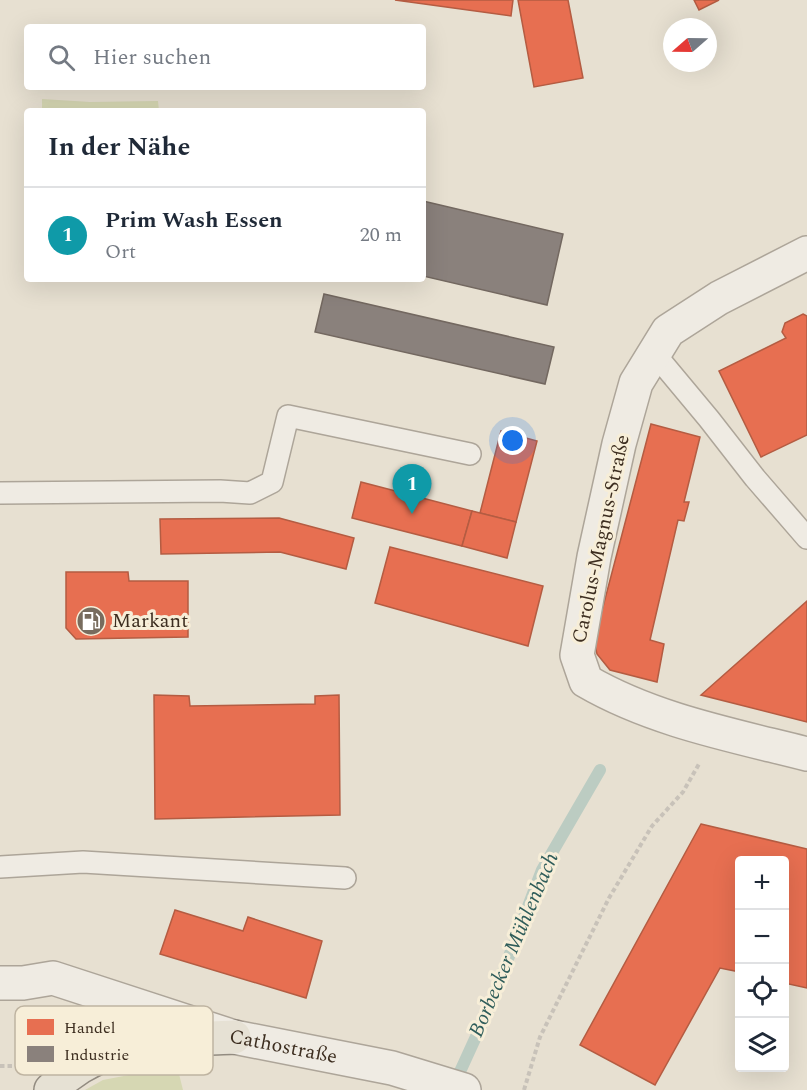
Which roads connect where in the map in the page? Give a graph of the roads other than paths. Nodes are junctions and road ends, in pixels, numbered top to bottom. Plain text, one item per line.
1 (807, 253) edge
2 (654, 353) junction
3 (470, 454) dead end
4 (0, 493) edge
5 (807, 538) edge
6 (807, 753) edge
7 (0, 867) edge
8 (345, 878) dead end
9 (0, 983) edge
10 (139, 1006) edge
11 (213, 1030) edge
12 (234, 1037) junction
13 (213, 1038) edge
14 (69, 1075) edge
15 (41, 1078) edge
16 (464, 1090) edge

1 - 2 street, Carolus-Magnus-Straße
2 - 5 lane
2 - 6 street, Carolus-Magnus-Straße
3 - 4 lane
7 - 8 lane
9 - 10 street, Cathostraße
11 - 12 street, Cathostraße
12 - 13 main road
12 - 16 street, Cathostraße
14 - 15 main road

